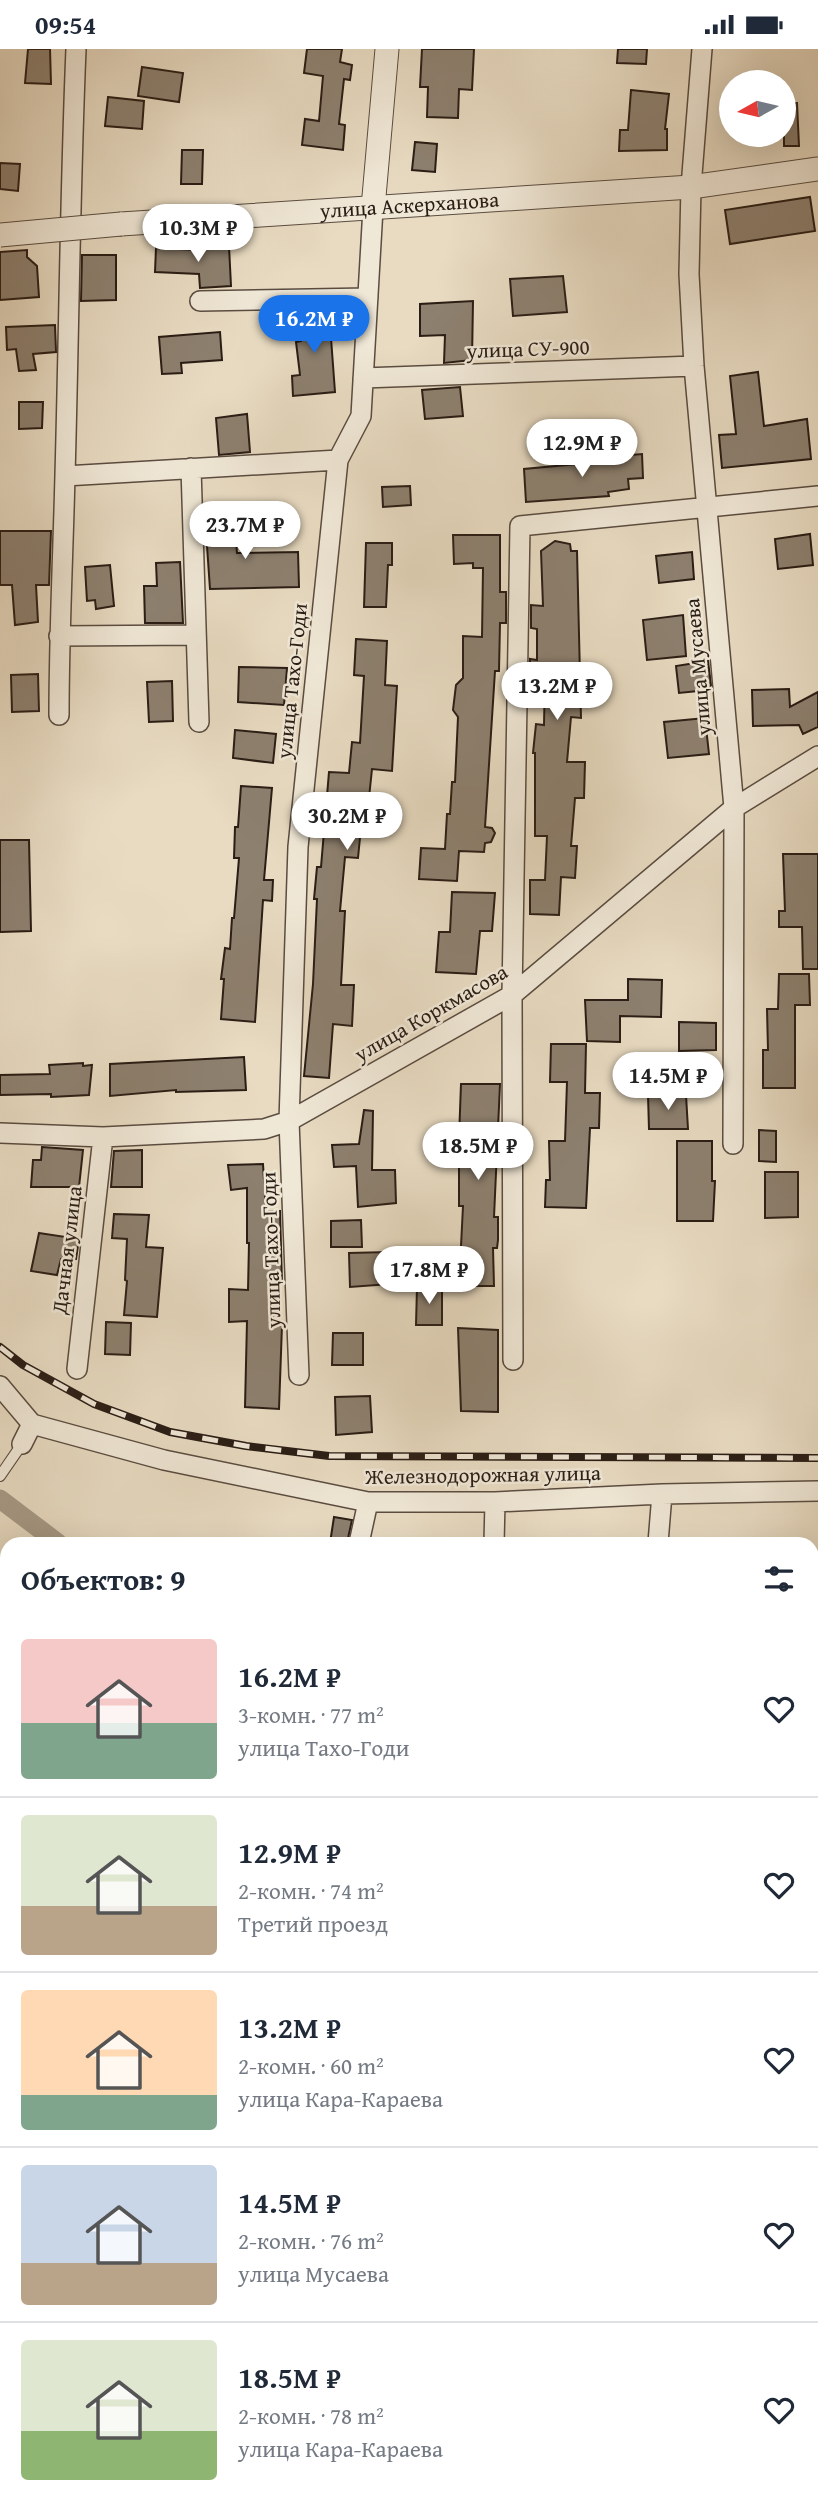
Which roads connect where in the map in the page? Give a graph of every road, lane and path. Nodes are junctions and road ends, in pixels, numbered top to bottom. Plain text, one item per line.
1 (76, 49) edge
2 (387, 49) edge
3 (702, 49) edge
4 (818, 169) edge
5 (691, 187) junction
6 (373, 208) junction
7 (0, 235) edge
8 (368, 298) junction
9 (200, 301) dead end
10 (694, 366) junction
11 (363, 378) junction
12 (338, 460) junction
13 (191, 468) junction
14 (65, 475) junction
15 (818, 496) edge
16 (706, 509) junction
17 (196, 635) junction
18 (59, 636) junction
19 (59, 715) dead end
20 (199, 722) dead end
21 (818, 756) edge
22 (734, 808) junction
23 (512, 995) junction
24 (289, 1121) junction
25 (0, 1133) edge
26 (103, 1137) junction
27 (733, 1143) dead end
28 (513, 1360) dead end
29 (77, 1369) dead end
30 (299, 1375) dead end
31 (0, 1386) edge
32 (32, 1424) junction
33 (22, 1444) joint
34 (0, 1476) edge
35 (818, 1491) edge
36 (662, 1494) junction
37 (368, 1502) junction
38 (495, 1502) junction
39 (360, 1537) edge
40 (494, 1537) edge
41 (658, 1537) edge

1 - 14 street
2 - 6 street
3 - 5 street, улица Мусаева
4 - 5 street, улица Аскерханова
5 - 6 street, улица Аскерханова
5 - 10 street, улица Мусаева
6 - 7 street, улица Аскерханова, bridge
6 - 8 street, улица Тахо-Годи
8 - 9 street
8 - 11 street, улица Тахо-Годи
10 - 11 street, улица СУ-900
10 - 16 street, улица Мусаева
11 - 12 street, улица Тахо-Годи
12 - 13 street
12 - 24 street, улица Тахо-Годи
13 - 14 street
13 - 17 street
14 - 18 street
15 - 16 street
16 - 22 street, улица Мусаева
16 - 23 street
17 - 18 street
17 - 20 street
18 - 19 street
21 - 22 street, улица Коркмасова
22 - 23 street, улица Коркмасова
22 - 27 street, улица Мусаева
23 - 24 street, улица Коркмасова
23 - 28 street
24 - 26 street, улица Коркмасова
24 - 30 street, улица Тахо-Годи
25 - 26 street, улица Коркмасова
26 - 29 street, Дачная улица
31 - 32 street
32 - 33 street
32 - 37 street, Железнодорожная улица
33 - 34 lane
35 - 36 street, Железнодорожная улица
36 - 38 street, Железнодорожная улица
36 - 41 street
37 - 38 street, Железнодорожная улица
37 - 39 street
38 - 40 street

